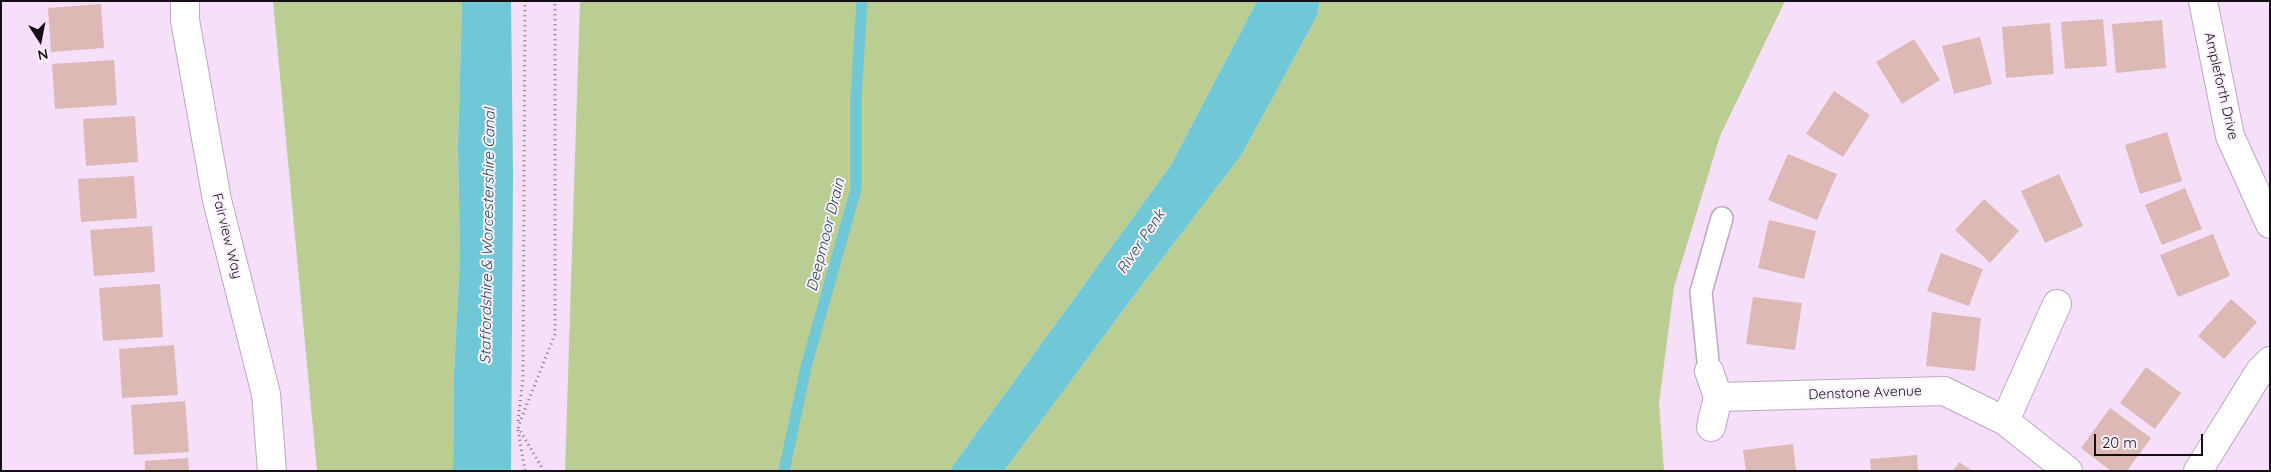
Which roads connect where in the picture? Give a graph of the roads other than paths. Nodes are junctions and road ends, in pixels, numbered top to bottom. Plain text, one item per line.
1 (185, 1) edge
2 (2202, 1) edge
3 (1722, 218) dead end
4 (2270, 224) edge
5 (2056, 304) dead end
6 (2270, 360) edge
7 (1709, 371) joint
8 (1718, 398) junction
9 (2005, 421) junction
10 (1711, 427) dead end
11 (272, 471) edge
12 (2068, 471) edge
13 (2198, 471) edge

1 - 11 street, Fairview Way
2 - 4 street, Ampleforth Drive
3 - 7 lane
5 - 9 street
6 - 13 street
7 - 8 street
8 - 9 street, Denstone Avenue
8 - 10 street
9 - 12 street, Denstone Avenue

